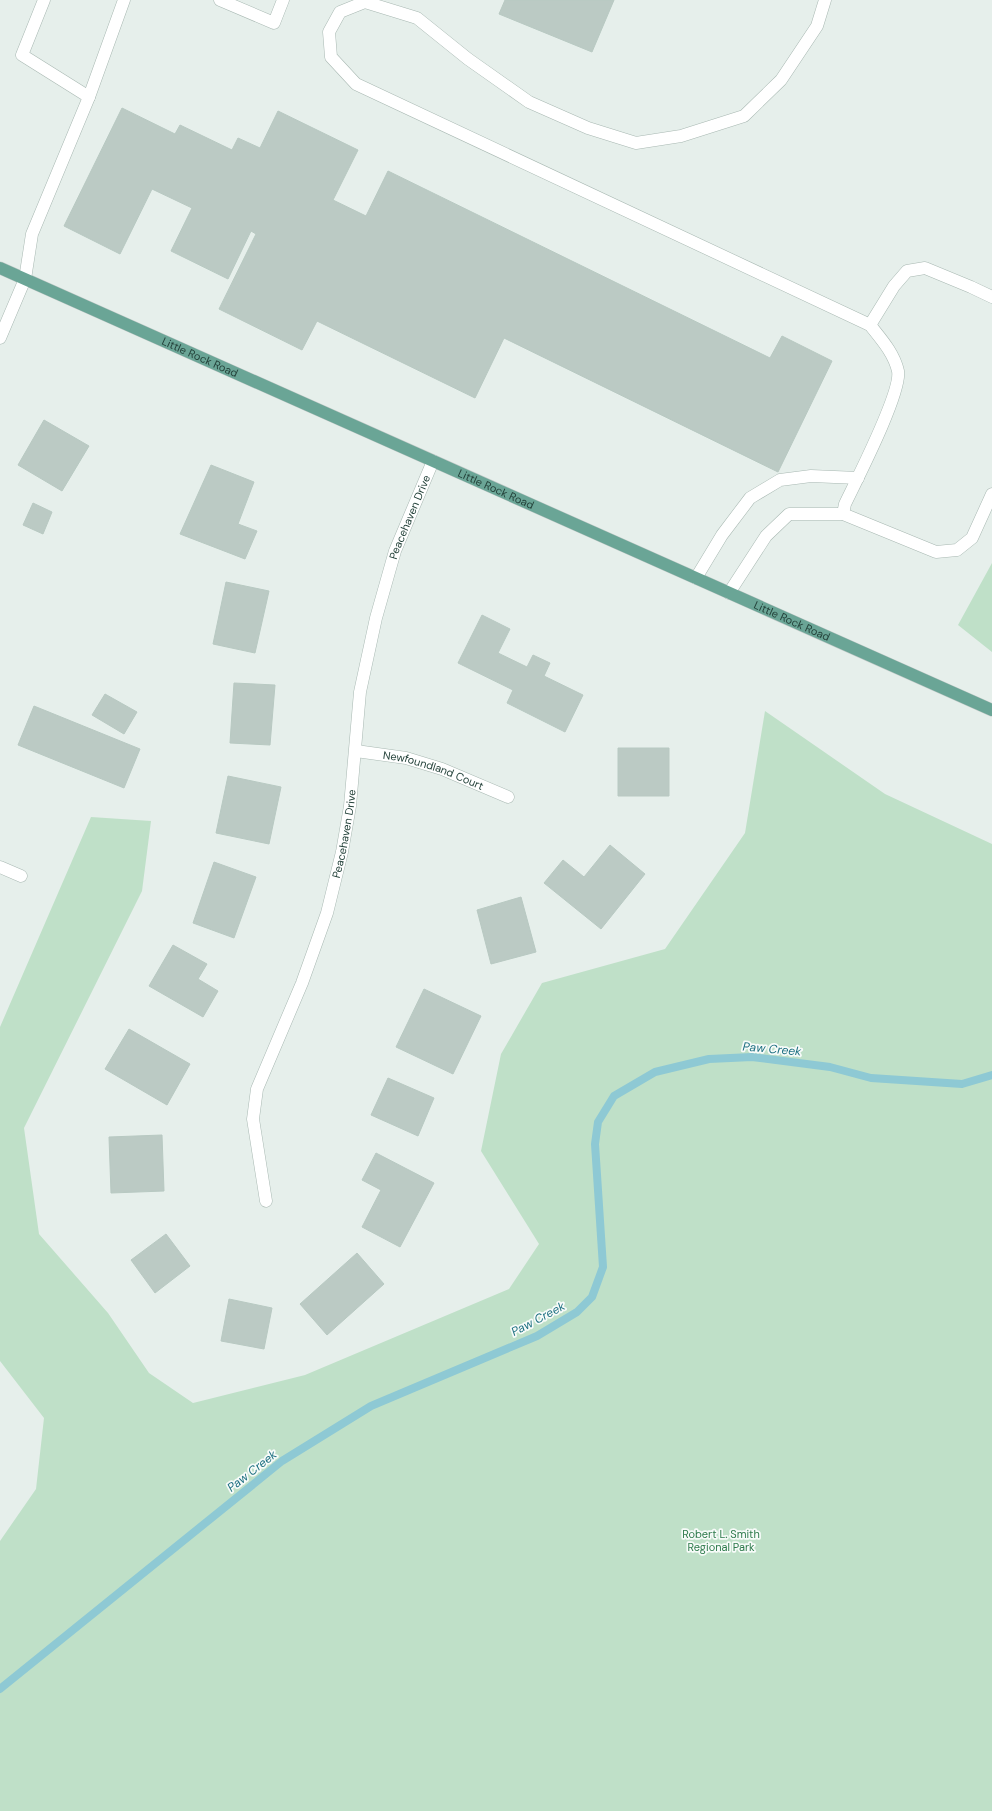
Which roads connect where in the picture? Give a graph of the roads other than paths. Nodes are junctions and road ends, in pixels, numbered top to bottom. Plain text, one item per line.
1 (44, 0) edge
2 (124, 0) edge
3 (220, 0) edge
4 (283, 0) edge
5 (825, 0) edge
6 (89, 97) junction
7 (0, 268) edge
8 (26, 279) junction
9 (992, 297) edge
10 (870, 325) junction
11 (0, 338) edge
12 (432, 461) junction
13 (858, 478) junction
14 (992, 494) edge
15 (843, 514) junction
16 (696, 578) junction
17 (728, 593) junction
18 (992, 710) edge
19 (356, 751) junction
20 (508, 797) dead end
21 (0, 867) edge
22 (20, 876) dead end
23 (266, 1201) dead end

1 - 6 street
2 - 6 street
3 - 4 street
5 - 10 street
6 - 8 street
7 - 8 main road, Little Rock Road
8 - 11 street
8 - 12 main road, Little Rock Road
9 - 10 street
10 - 13 street
12 - 16 main road, Little Rock Road
12 - 19 street, Peacehaven Drive
13 - 15 street
13 - 16 street
14 - 15 street
15 - 17 street
16 - 17 main road, Little Rock Road
17 - 18 main road, Little Rock Road
19 - 20 street, Newfoundland Court
19 - 23 street, Peacehaven Drive
21 - 22 street

